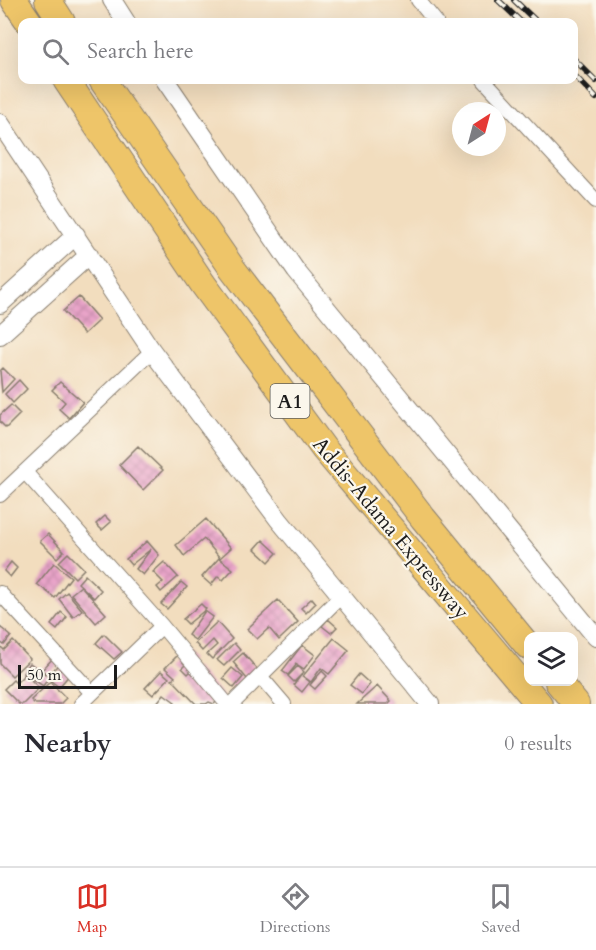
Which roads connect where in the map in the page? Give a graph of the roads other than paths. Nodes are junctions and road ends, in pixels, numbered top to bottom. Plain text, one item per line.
1 (14, 0) edge
2 (48, 0) edge
3 (112, 0) edge
4 (417, 0) edge
5 (26, 18) edge
6 (60, 18) edge
7 (123, 18) edge
8 (433, 18) edge
9 (69, 84) edge
10 (105, 84) edge
11 (168, 84) edge
12 (488, 84) edge
13 (0, 123) edge
14 (596, 201) edge
15 (76, 236) junction
16 (89, 255) junction
17 (0, 304) edge
18 (0, 335) edge
19 (152, 351) junction
20 (25, 472) junction
21 (0, 495) edge
22 (0, 593) edge
23 (341, 596) junction
24 (162, 626) junction
25 (596, 637) edge
26 (524, 641) edge
27 (260, 676) junction
28 (562, 686) edge
29 (92, 693) junction
30 (81, 704) edge
31 (226, 704) edge
32 (232, 704) edge
33 (284, 704) edge
34 (430, 704) edge
35 (538, 704) edge
36 (576, 704) edge

1 - 5 highway
2 - 6 highway
3 - 7 street
4 - 8 street
9 - 35 highway, Addis-Adama Expressway / A1
10 - 26 highway, Addis-Adama Expressway / A1
11 - 25 street
12 - 14 street
13 - 15 street
15 - 16 street
15 - 17 street
16 - 18 street
16 - 19 street
19 - 20 street
19 - 23 street
20 - 21 street
20 - 24 street
22 - 29 street
23 - 27 street
23 - 34 street
24 - 29 street
24 - 31 street
27 - 32 street
27 - 33 street
28 - 36 highway
29 - 30 street

